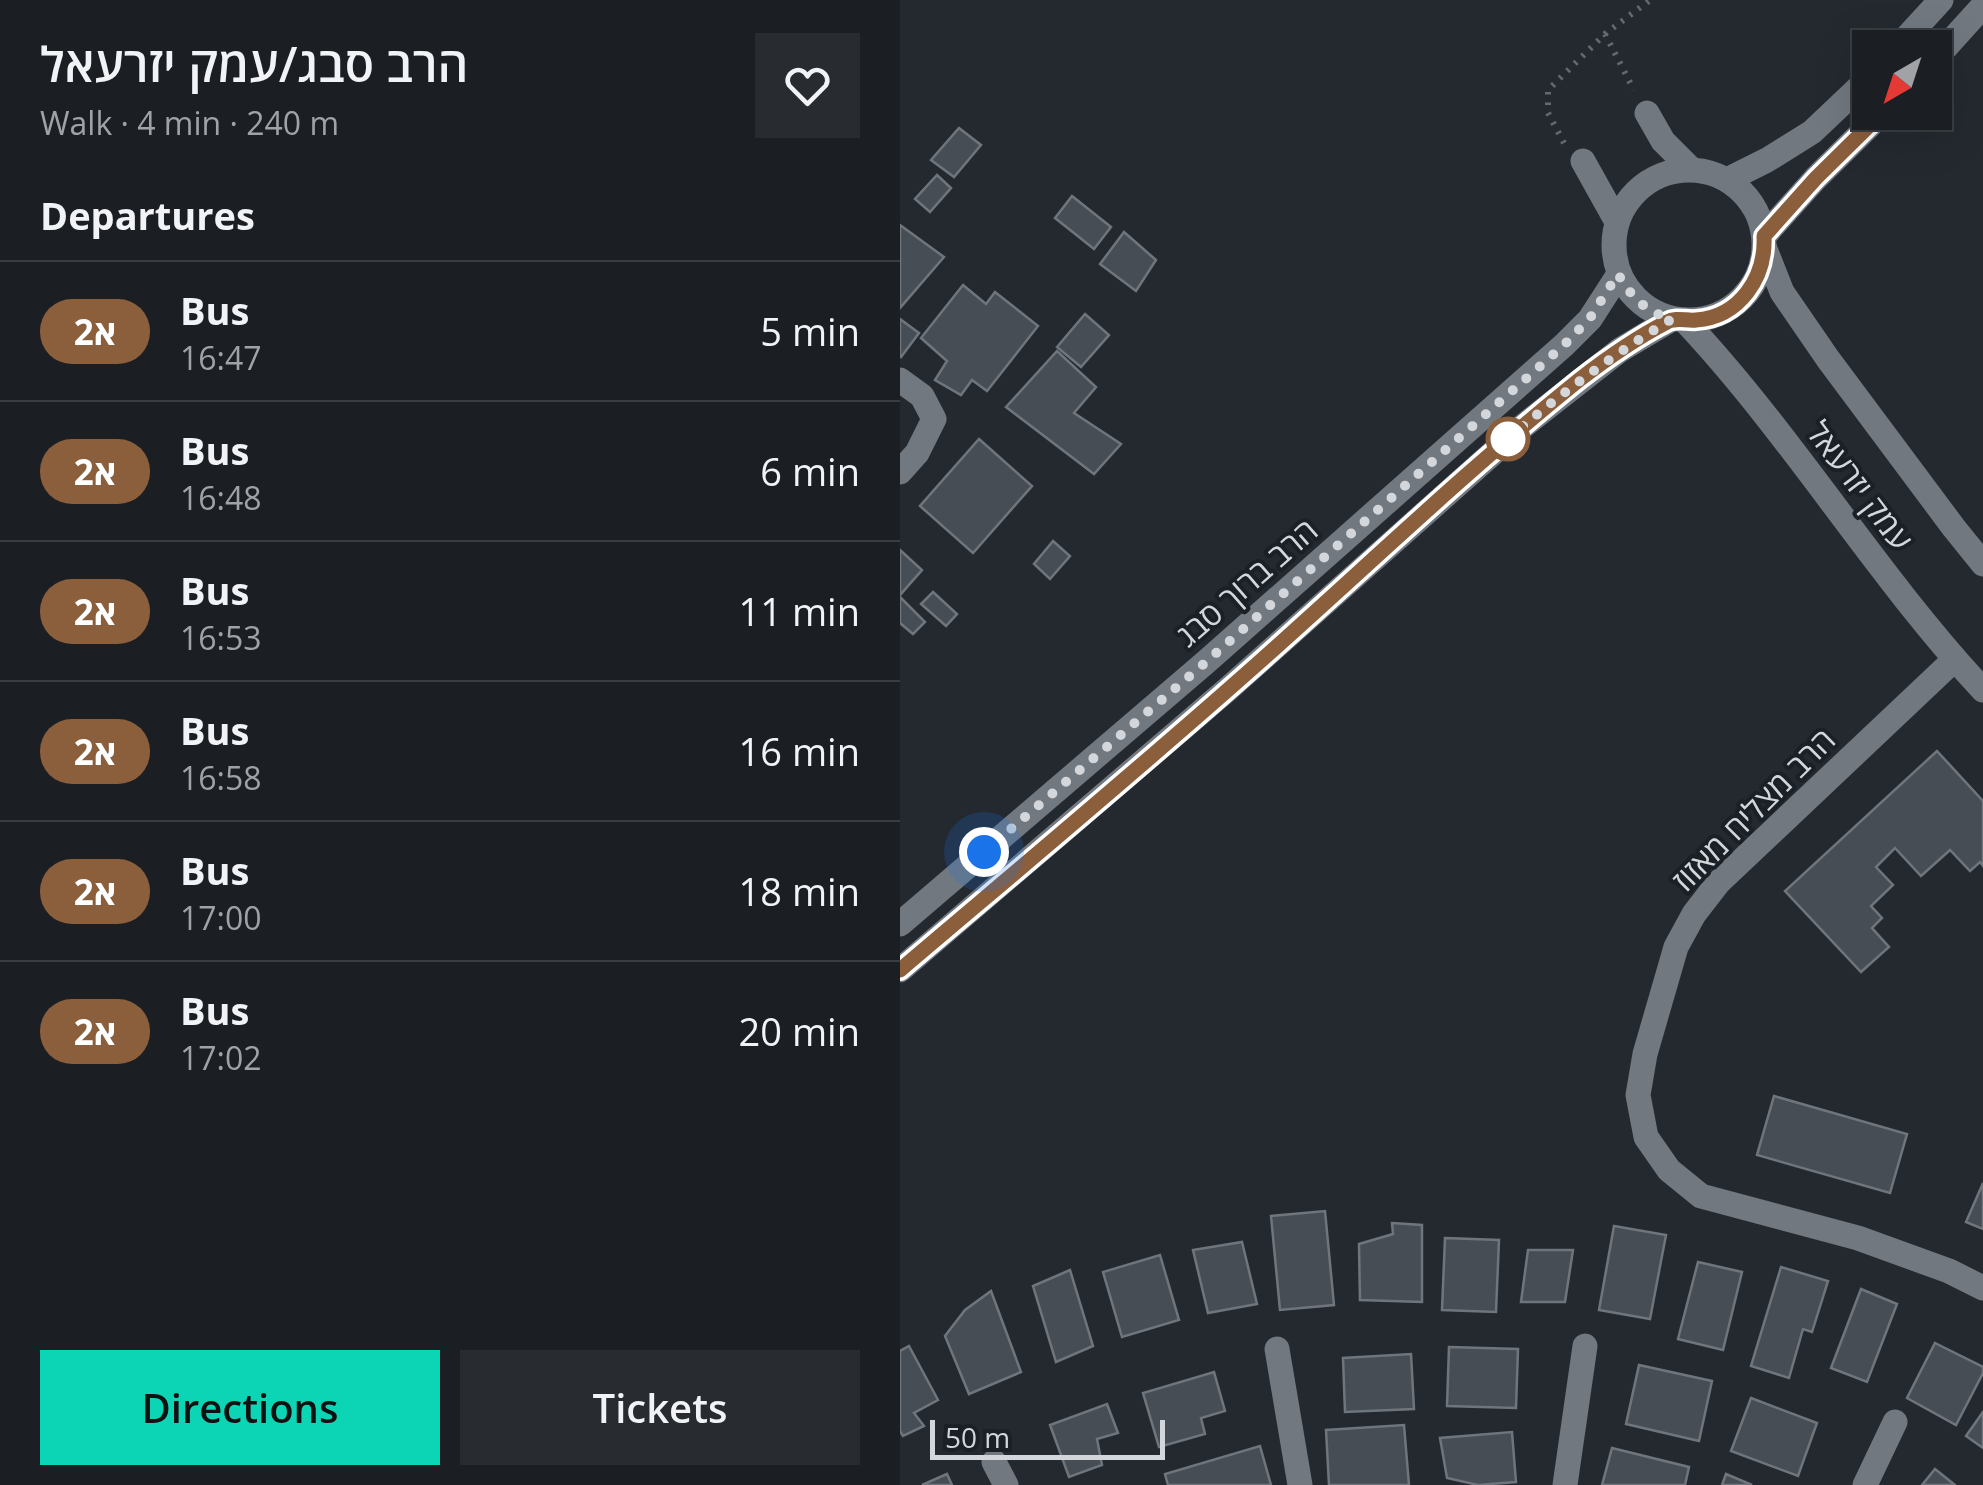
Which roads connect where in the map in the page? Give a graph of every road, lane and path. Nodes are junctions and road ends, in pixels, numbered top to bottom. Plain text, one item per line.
1 (1650, 0) edge
2 (1940, 0) edge
3 (1983, 6) edge
4 (1913, 30) edge
5 (1605, 34) junction
6 (1952, 40) edge
7 (1852, 96) edge
8 (1648, 113) joint
9 (1865, 130) edge
10 (1583, 161) joint
11 (1691, 170) junction
12 (1727, 180) junction
13 (1617, 222) junction
14 (1764, 243) junction
15 (1618, 274) junction
16 (1678, 320) junction
17 (900, 380) edge
18 (900, 472) edge
19 (1983, 564) edge
20 (1955, 659) junction
21 (1983, 690) edge
22 (900, 924) edge
23 (900, 970) edge
24 (1983, 1288) edge
25 (1585, 1346) dead end
26 (1277, 1348) dead end
27 (1895, 1422) dead end
28 (994, 1462) dead end
29 (1006, 1485) edge
30 (1300, 1485) edge
31 (1566, 1485) edge
32 (1864, 1485) edge

1 - 5 path
2 - 4 street
3 - 6 street
5 - 8 path
5 - 10 path
7 - 12 street
8 - 11 street
9 - 14 street
10 - 13 street
11 - 12 street
11 - 13 street
12 - 14 street
13 - 15 street
14 - 16 street
14 - 19 street, עמק יזרעאל
15 - 16 street
15 - 22 street, הרב ברוך סבג
16 - 20 street, עמק יזרעאל
16 - 23 street, הרב ברוך סבג
17 - 18 street
20 - 21 street, עמק יזרעאל
20 - 24 street, הרב מצליח מאזוז
25 - 31 street
26 - 30 street
27 - 32 street
28 - 29 street

